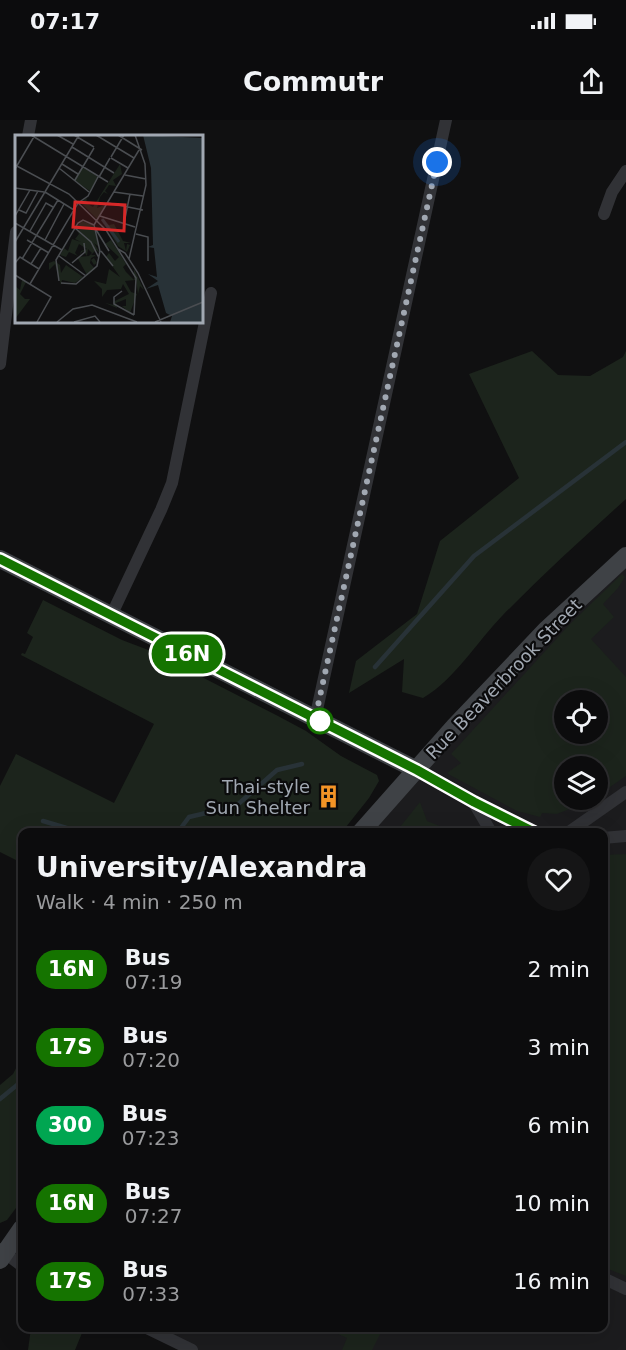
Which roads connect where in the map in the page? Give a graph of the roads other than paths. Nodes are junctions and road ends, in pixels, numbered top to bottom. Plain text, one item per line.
1 (31, 120) edge
2 (446, 120) edge
3 (28, 135) edge
4 (626, 171) edge
5 (604, 214) dead end
6 (15, 240) edge
7 (211, 293) dead end
8 (0, 364) edge
9 (626, 556) edge
10 (0, 559) edge
11 (111, 616) junction
12 (315, 719) junction
13 (417, 770) junction
14 (626, 792) edge
15 (474, 802) junction
16 (365, 828) edge
17 (489, 828) edge
18 (526, 828) edge
19 (575, 828) edge
20 (626, 836) edge
21 (608, 838) edge
22 (18, 1233) edge
23 (2, 1254) edge
24 (18, 1264) edge
25 (608, 1280) edge
26 (626, 1288) edge
27 (155, 1332) edge
28 (192, 1350) edge

1 - 3 street
2 - 12 street
4 - 5 street
6 - 8 street
7 - 11 street
9 - 13 street, Rue Beaverbrook Street
10 - 11 street
11 - 12 street
12 - 13 street
13 - 15 street
13 - 16 street, Rue Beaverbrook Street
14 - 19 street
15 - 17 street
15 - 18 street
20 - 21 street
22 - 23 street
23 - 24 street
25 - 26 street
27 - 28 street

